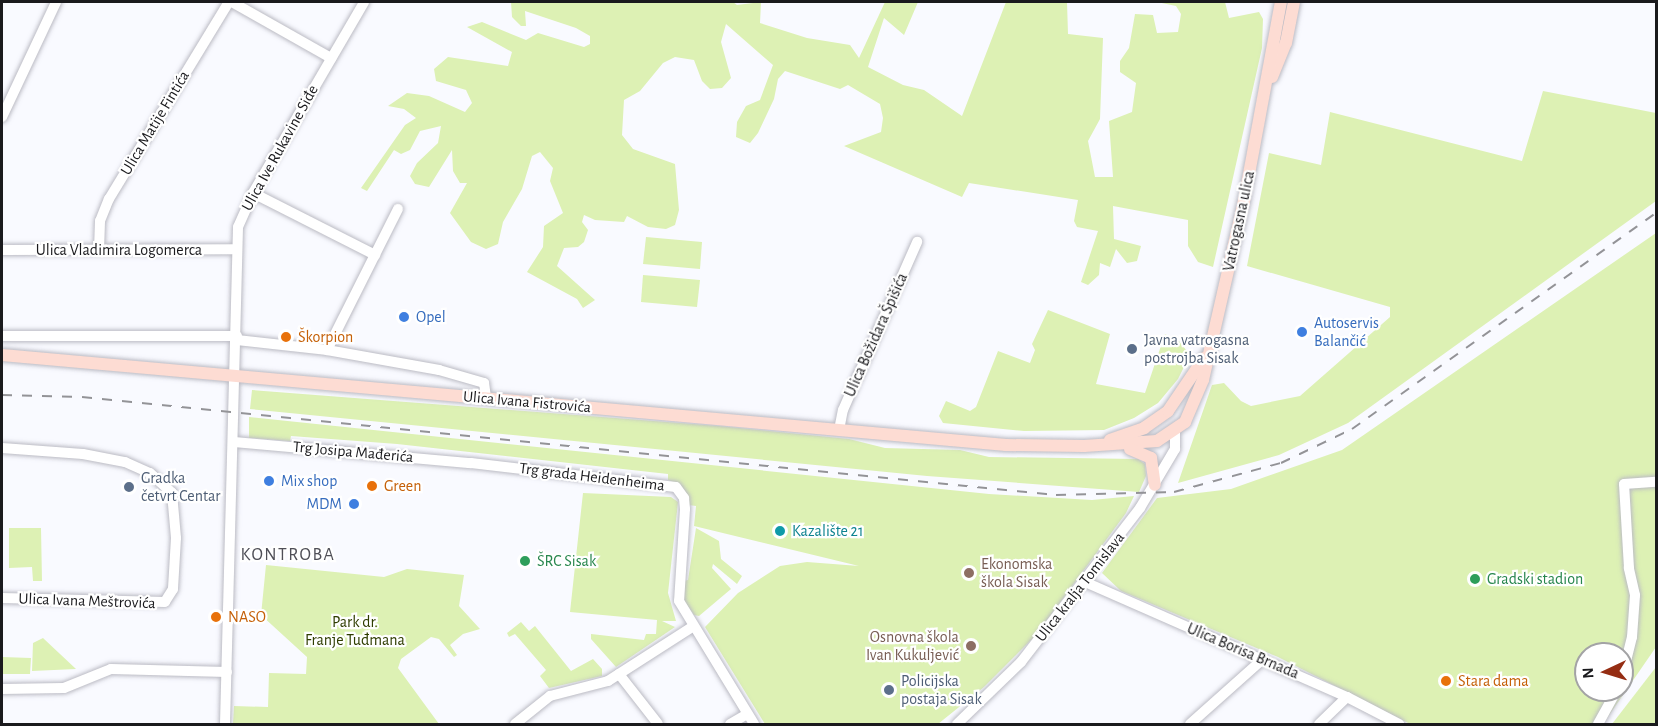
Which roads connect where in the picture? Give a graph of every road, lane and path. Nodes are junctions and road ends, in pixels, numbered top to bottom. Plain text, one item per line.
1 (56, 2) edge
2 (231, 2) edge
3 (364, 2) edge
4 (1281, 2) edge
5 (1294, 2) edge
6 (331, 58) junction
7 (1266, 89) junction
8 (2, 117) edge
9 (252, 193) junction
10 (398, 209) dead end
11 (917, 242) dead end
12 (237, 249) junction
13 (2, 250) edge
14 (99, 250) junction
15 (375, 255) junction
16 (1216, 333) junction
17 (2, 336) edge
18 (237, 338) junction
19 (327, 350) junction
20 (2, 355) edge
21 (236, 378) junction
22 (486, 398) junction
23 (839, 430) junction
24 (1175, 432) junction
25 (234, 442) junction
26 (1114, 445) junction
27 (1084, 446) junction
28 (2, 448) edge
29 (471, 463) joint
30 (1656, 482) edge
31 (1155, 485) junction
32 (1085, 582) junction
33 (2, 598) edge
34 (692, 627) junction
35 (1631, 642) edge
36 (1263, 659) junction
37 (226, 672) junction
38 (619, 674) junction
39 (2, 689) edge
40 (1347, 697) junction
41 (1610, 702) edge
42 (747, 714) junction
43 (225, 724) edge
44 (515, 724) edge
45 (658, 724) edge
46 (730, 724) edge
47 (754, 724) edge
48 (957, 724) edge
49 (1190, 724) edge
50 (1319, 724) edge
51 (1399, 724) edge
52 (1598, 724) edge

1 - 8 street
2 - 6 street
2 - 14 street, Ulica Matije Fintića
3 - 6 street, Ulica Ive Rukavine Siđe
4 - 7 main road, Vatrogasna ulica
5 - 7 main road
6 - 9 street, Ulica Ive Rukavine Siđe
7 - 16 main road, Vatrogasna ulica
9 - 12 street, Ulica Ive Rukavine Siđe
9 - 15 street
10 - 15 street
11 - 23 street, Ulica Božidara Špišića
12 - 14 street, Ulica Vladimira Logomerca
12 - 18 street, Ulica Ive Rukavine Siđe
13 - 14 street, Ulica Vladimira Logomerca
15 - 19 street
16 - 24 main road, Vatrogasna ulica
16 - 27 main road
17 - 18 street, Ulica Ivana Fistrovića
18 - 19 street, Ulica Ivana Fistrovića
18 - 21 street, Ulica Ive Rukavine Siđe
19 - 22 street, Ulica Ivana Fistrovića
20 - 21 main road, Ulica Ivana Fistrovića
21 - 22 main road, Ulica Ivana Fistrovića
21 - 25 street, Ulica Ive Rukavine Siđe
22 - 23 main road, Ulica Ivana Fistrovića
23 - 27 main road, Ulica Ivana Fistrovića
24 - 26 main road
24 - 31 street, Ulica kralja Tomislava
25 - 29 street, Trg Josipa Mađerića
25 - 37 street, Ulica Ive Rukavine Siđe
26 - 27 main road
26 - 31 main road
28 - 33 street, Ulica Ivana Meštrovića
29 - 34 street, Trg grada Heidenheima
30 - 35 street
31 - 32 street, Ulica kralja Tomislava
32 - 36 street, Ulica Borisa Brnada
32 - 48 street, Ulica kralja Tomislava
34 - 38 street
34 - 42 street
36 - 40 street, Ulica Borisa Brnada
36 - 49 street
37 - 39 street
37 - 43 street, Ulica Ive Rukavine Siđe
38 - 44 street
38 - 45 street
40 - 50 street
40 - 51 street, Ulica Borisa Brnada
41 - 52 street
42 - 46 street
42 - 47 street

